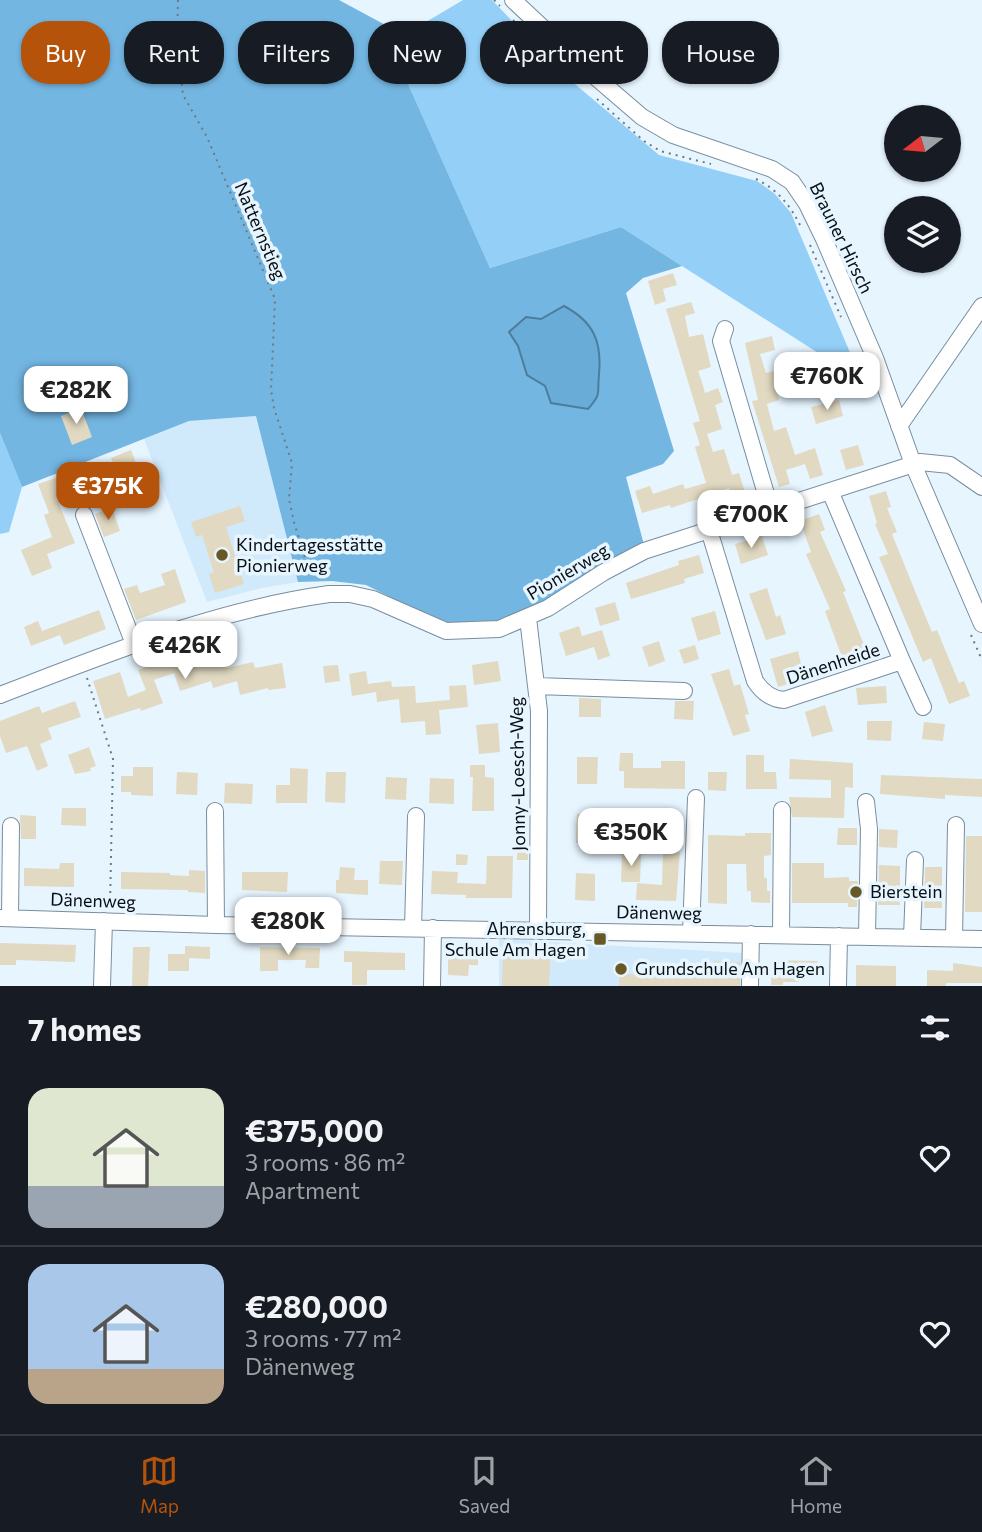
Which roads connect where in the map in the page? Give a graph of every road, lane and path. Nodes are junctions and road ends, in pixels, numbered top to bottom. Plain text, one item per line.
1 (178, 0) edge
2 (495, 0) edge
3 (508, 8) edge
4 (597, 99) dead end
5 (717, 165) dead end
6 (746, 174) dead end
7 (802, 227) dead end
8 (807, 236) dead end
9 (982, 306) edge
10 (843, 320) dead end
11 (724, 329) dead end
12 (899, 426) junction
13 (913, 464) junction
14 (982, 487) edge
15 (830, 491) junction
16 (771, 511) junction
17 (85, 515) dead end
18 (709, 530) junction
19 (329, 594) junction
20 (528, 618) junction
21 (976, 628) edge
22 (134, 644) junction
23 (982, 660) edge
24 (902, 661) junction
25 (82, 663) junction
26 (536, 686) junction
27 (684, 691) dead end
28 (0, 695) edge
29 (923, 707) dead end
30 (696, 798) dead end
31 (866, 802) dead end
32 (782, 810) dead end
33 (215, 811) dead end
34 (416, 816) dead end
35 (956, 825) dead end
36 (11, 826) dead end
37 (915, 860) dead end
38 (5, 918) edge
39 (107, 921) junction
40 (216, 925) junction
41 (413, 928) junction
42 (433, 928) junction
43 (538, 930) junction
44 (691, 933) junction
45 (751, 934) junction
46 (781, 935) junction
47 (839, 936) junction
48 (867, 936) junction
49 (912, 937) junction
50 (954, 938) junction
51 (982, 939) edge
52 (102, 986) edge
53 (432, 986) edge
54 (750, 986) edge
55 (838, 986) edge

1 - 19 path, Natternstieg
2 - 3 path
3 - 12 street, Brauner Hirsch
4 - 5 path
6 - 7 path
8 - 10 path
9 - 12 street
11 - 16 street
12 - 13 street, Brauner Hirsch
13 - 14 street, Pionierweg
13 - 15 street, Pionierweg
13 - 21 street, Brauner Hirsch
15 - 16 street, Pionierweg
15 - 24 street, Dänenheide
16 - 18 street, Pionierweg
17 - 22 street
18 - 20 street, Pionierweg
18 - 24 street, Dänenheide
19 - 20 street, Pionierweg
19 - 22 street, Pionierweg
20 - 26 street, Jonny-Loesch-Weg
21 - 23 path
22 - 25 street, Pionierweg
24 - 29 street
25 - 28 street, Pionierweg
25 - 39 path
26 - 27 street
26 - 43 street, Jonny-Loesch-Weg
30 - 44 street
31 - 48 street
32 - 46 street
33 - 40 street
34 - 41 street
35 - 50 street
36 - 38 street
37 - 49 street
38 - 39 street, Dänenweg
39 - 40 street, Dänenweg
39 - 52 street
40 - 41 street, Dänenweg
41 - 42 street, Dänenweg
42 - 43 street, Dänenweg
42 - 53 street
43 - 44 street, Dänenweg
44 - 45 street, Dänenweg
45 - 46 street, Dänenweg
45 - 54 street
46 - 47 street, Dänenweg
47 - 48 street, Dänenweg
47 - 55 street
48 - 49 street, Dänenweg
49 - 50 street, Dänenweg
50 - 51 street, Dänenweg

